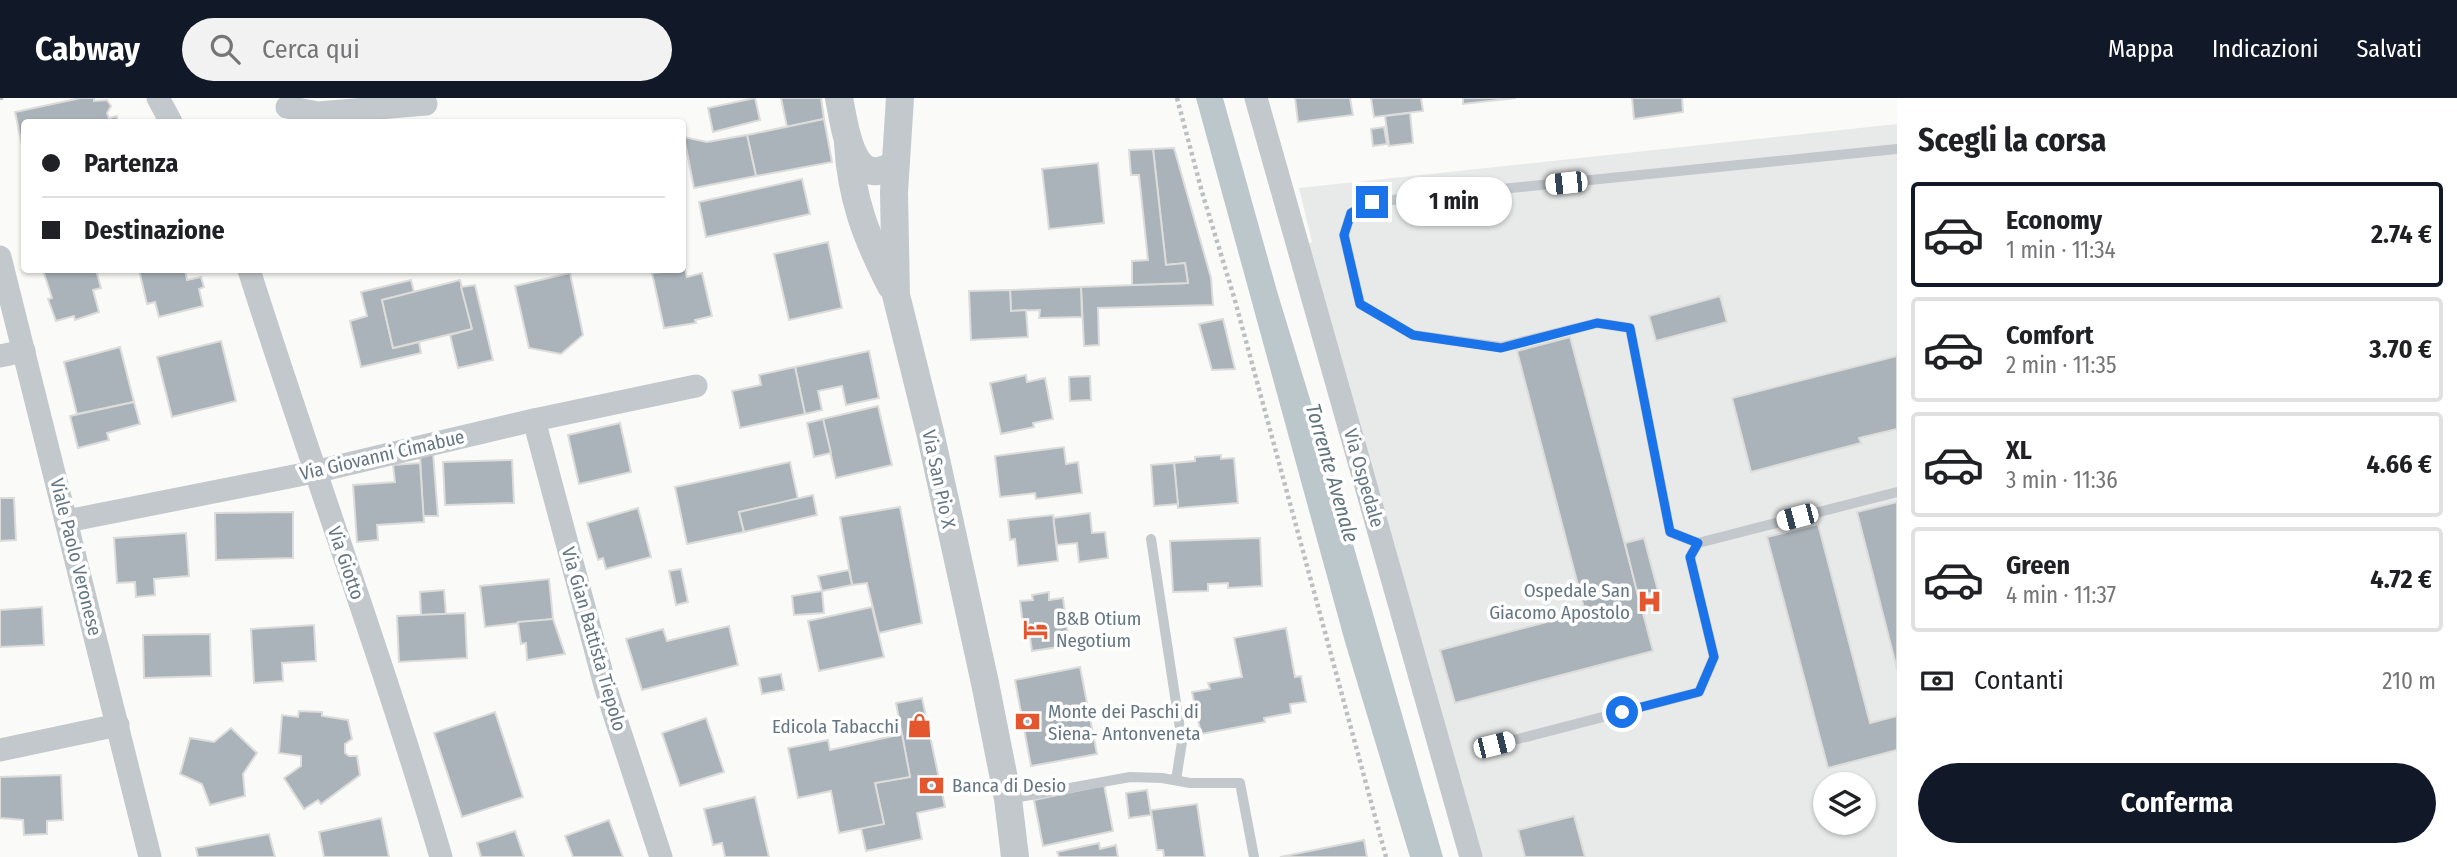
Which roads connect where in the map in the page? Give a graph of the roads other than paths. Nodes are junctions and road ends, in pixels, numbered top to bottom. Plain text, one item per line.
1 (158, 98) edge
2 (839, 98) edge
3 (900, 98) edge
4 (1256, 98) edge
5 (426, 104) dead end
6 (287, 109) edge
7 (169, 119) edge
8 (848, 143) junction
9 (1897, 149) edge
10 (895, 164) junction
11 (0, 257) edge
12 (250, 273) edge
13 (896, 295) junction
14 (23, 351) junction
15 (0, 356) edge
16 (696, 386) dead end
17 (534, 420) junction
18 (314, 472) junction
19 (1897, 492) edge
20 (67, 521) junction
21 (1152, 539) dead end
22 (1698, 543) junction
23 (118, 725) junction
24 (1494, 745) dead end
25 (0, 750) edge
26 (1176, 780) junction
27 (1008, 799) junction
28 (150, 857) edge
29 (441, 857) edge
30 (661, 857) edge
31 (1015, 857) edge
32 (1254, 857) edge
33 (1471, 857) edge

1 - 7 street
2 - 8 street
3 - 10 street, Via San Pio X
4 - 33 street, Via Ospedale
5 - 6 street
8 - 10 street
8 - 13 street
9 - 22 lane
10 - 13 street, Via San Pio X
11 - 14 street, Viale Paolo Veronese
12 - 18 street, Via Giotto
13 - 27 street, Via San Pio X
14 - 15 street
14 - 20 street, Viale Paolo Veronese
16 - 17 street, Via Giovanni Cimabue
17 - 18 street, Via Giovanni Cimabue
17 - 30 street, Via Gian Battista Tiepolo
18 - 20 street, Via Giovanni Cimabue
18 - 29 street, Via Giotto
19 - 22 lane
20 - 23 street, Viale Paolo Veronese
21 - 26 lane
22 - 24 lane
23 - 25 street
23 - 28 street, Viale Paolo Veronese
26 - 27 lane
26 - 32 lane
27 - 31 street, Via San Pio X

